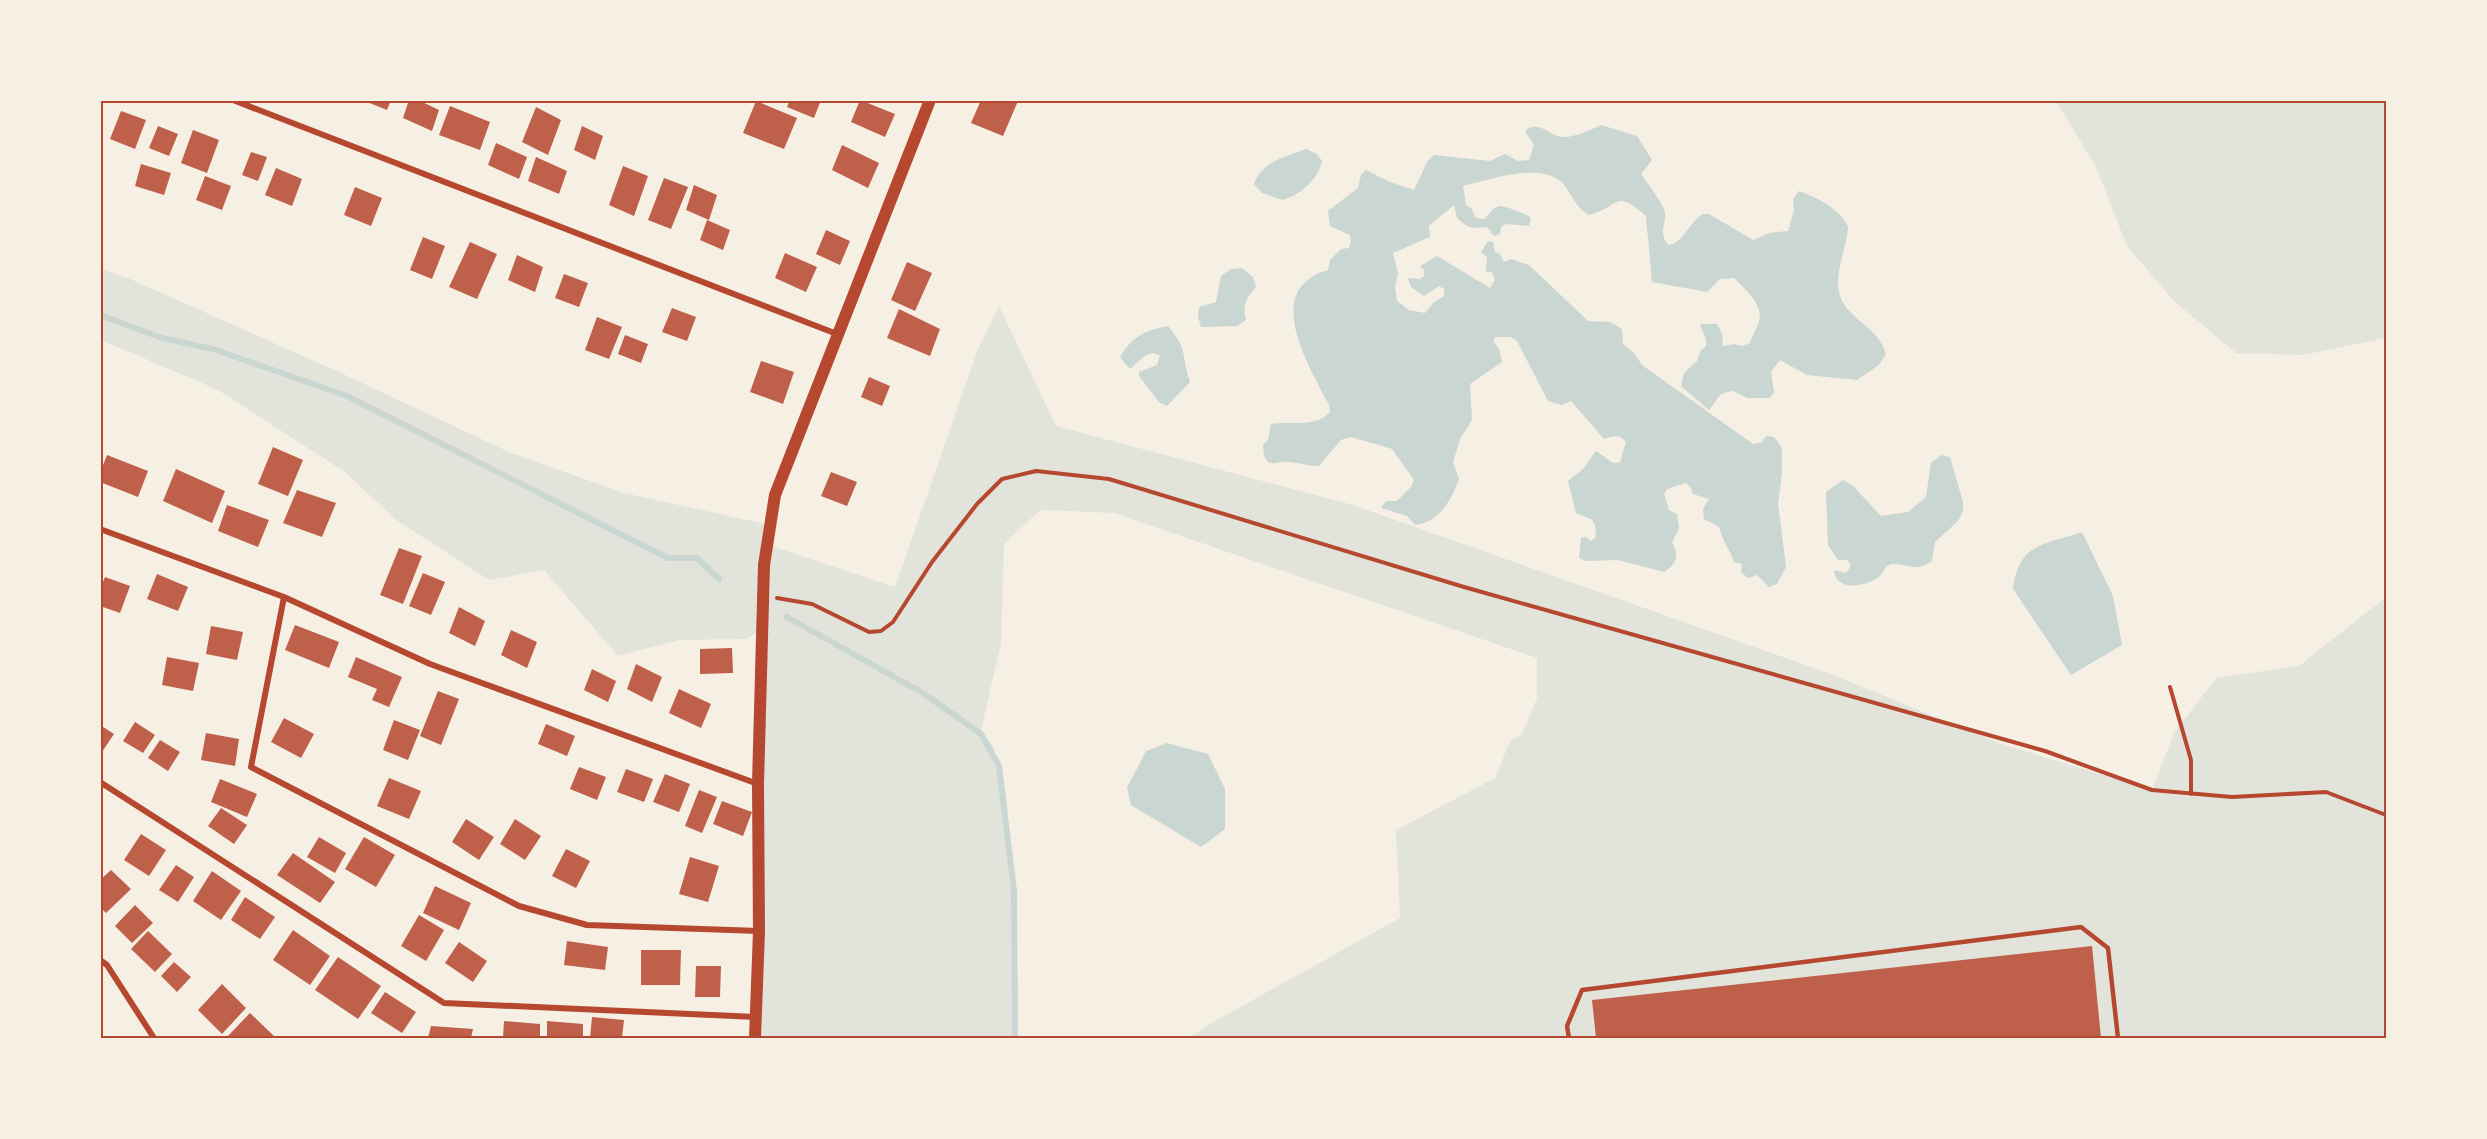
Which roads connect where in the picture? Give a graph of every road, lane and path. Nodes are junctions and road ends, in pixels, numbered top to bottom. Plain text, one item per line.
1 (233, 100) edge
2 (930, 100) edge
3 (837, 334) junction
4 (100, 530) edge
5 (763, 595) junction
6 (284, 597) junction
7 (2170, 687) dead end
8 (100, 782) edge
9 (758, 784) junction
10 (2191, 794) junction
11 (2386, 815) edge
12 (759, 931) junction
13 (100, 960) edge
14 (756, 1017) junction
15 (154, 1038) edge
16 (755, 1038) edge
17 (1569, 1038) edge
18 (2118, 1038) edge

1 - 3 street
2 - 3 main road
3 - 5 main road
4 - 6 street
5 - 9 main road
5 - 10 path
6 - 9 street
6 - 12 street
7 - 10 path
8 - 14 street
9 - 12 main road
10 - 11 path
12 - 14 main road
13 - 15 street
14 - 16 main road
17 - 18 lane

